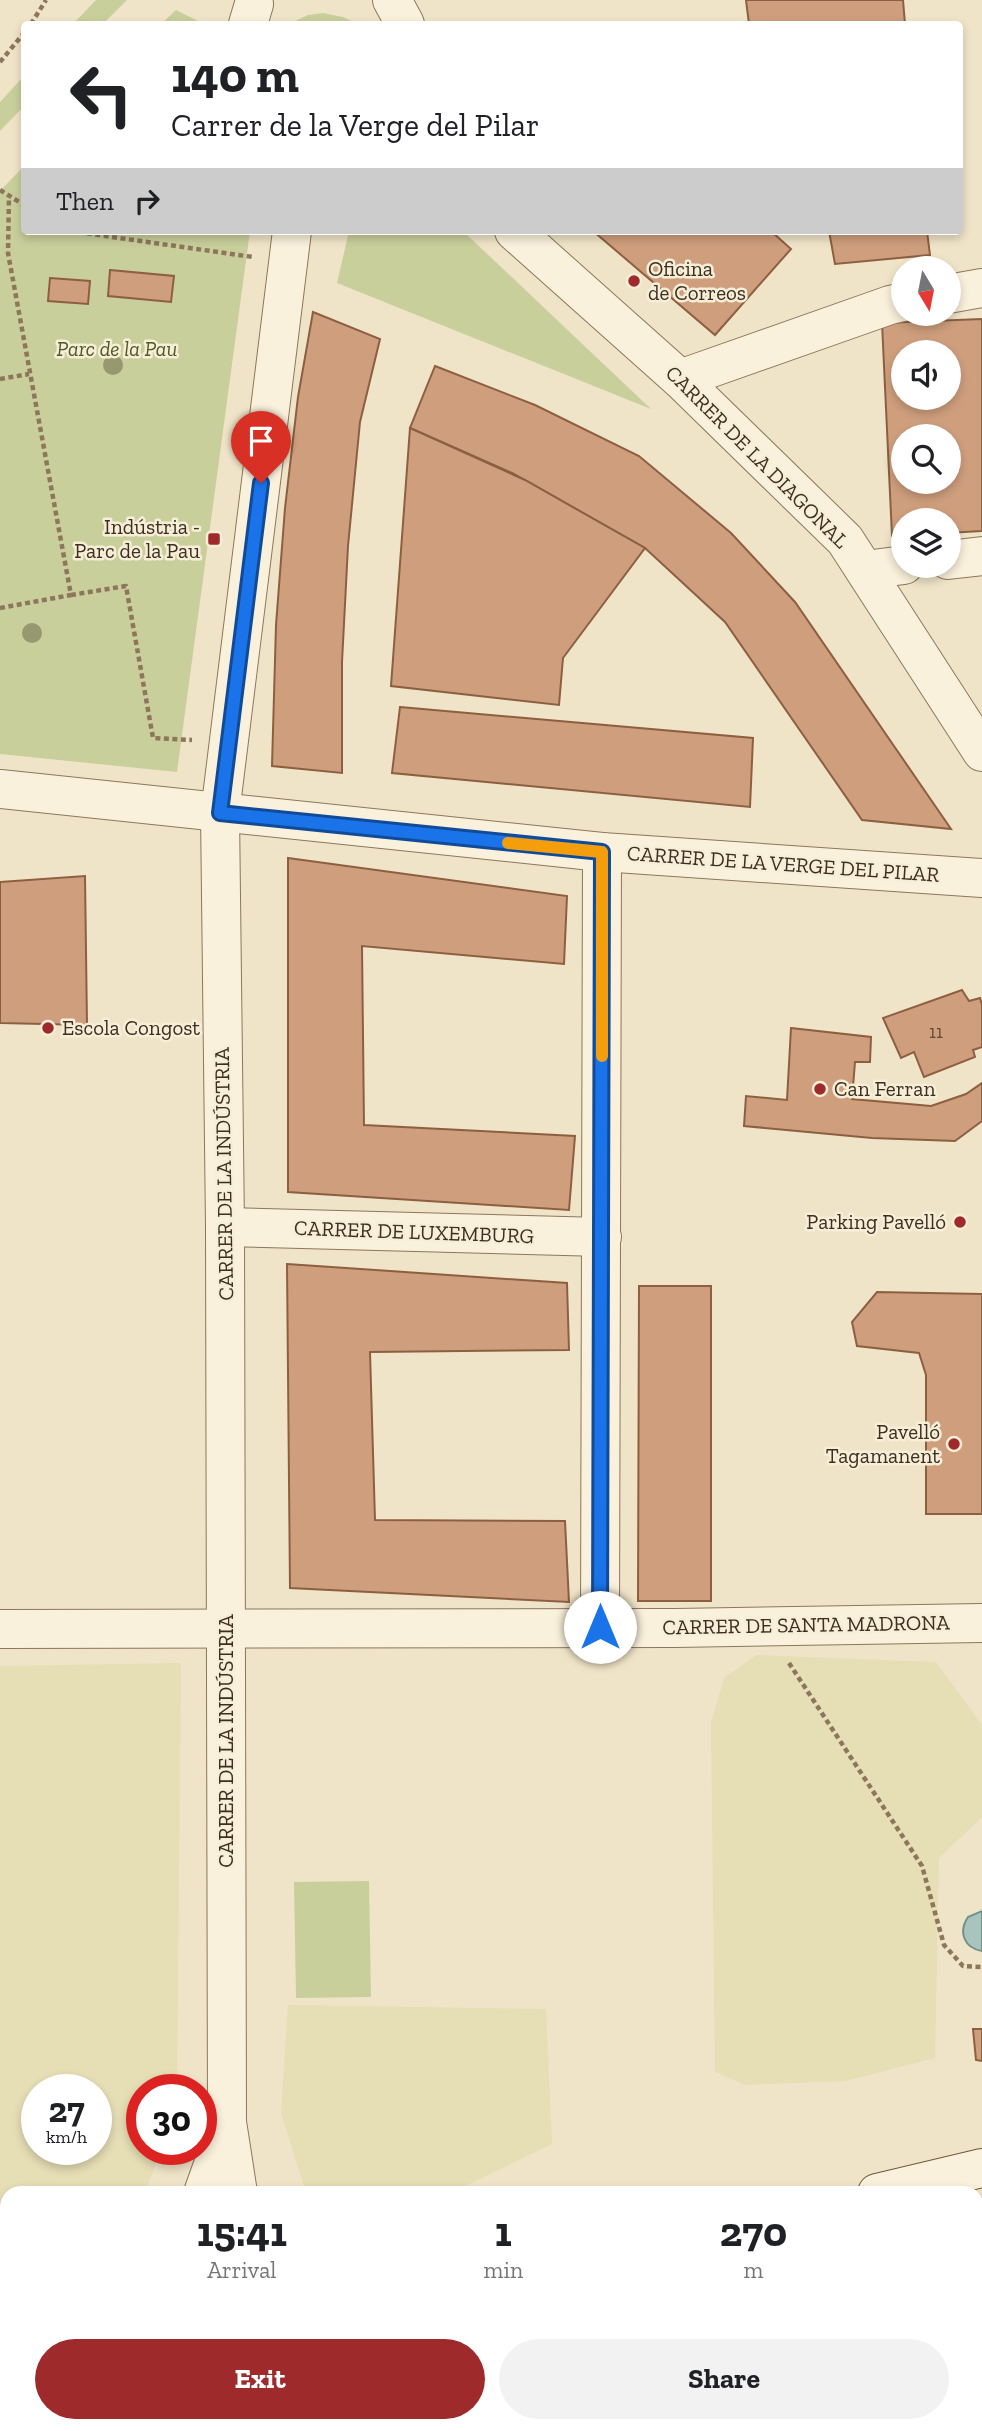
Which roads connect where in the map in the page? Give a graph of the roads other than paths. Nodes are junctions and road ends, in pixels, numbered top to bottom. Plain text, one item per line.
1 (392, 0) edge
2 (403, 21) edge
3 (518, 235) edge
4 (290, 247) edge
5 (982, 288) edge
6 (961, 292) edge
7 (891, 305) edge
8 (680, 379) junction
9 (982, 556) edge
10 (961, 558) edge
11 (891, 567) edge
12 (865, 570) junction
13 (982, 752) edge
14 (0, 789) edge
15 (220, 813) junction
16 (602, 852) junction
17 (982, 878) edge
18 (225, 1227) junction
19 (602, 1237) junction
20 (982, 1623) edge
21 (226, 1627) junction
22 (600, 1627) junction
23 (0, 1629) edge
24 (227, 2122) junction
25 (982, 2168) edge
26 (206, 2186) edge
27 (237, 2186) edge
28 (906, 2186) edge

1 - 2 street
3 - 8 street, CARRER DE LA DIAGONAL
4 - 15 street, CARRER DE LA INDÚSTRIA
5 - 6 street
7 - 8 street
8 - 12 street, CARRER DE LA DIAGONAL
9 - 10 street
11 - 12 street
12 - 13 street, CARRER DE LA DIAGONAL
14 - 15 street, CARRER DE LA VERGE DEL PILAR
15 - 16 street, CARRER DE LA VERGE DEL PILAR
15 - 18 street, CARRER DE LA INDÚSTRIA
16 - 17 street, CARRER DE LA VERGE DEL PILAR
16 - 19 street
18 - 19 street, CARRER DE LUXEMBURG
18 - 21 street, CARRER DE LA INDÚSTRIA
19 - 22 street
20 - 22 street, CARRER DE SANTA MADRONA
21 - 22 street, CARRER DE SANTA MADRONA
21 - 23 street, CARRER DE SANTA MADRONA
21 - 24 street, CARRER DE LA INDÚSTRIA
24 - 26 street
24 - 27 street
25 - 28 street

